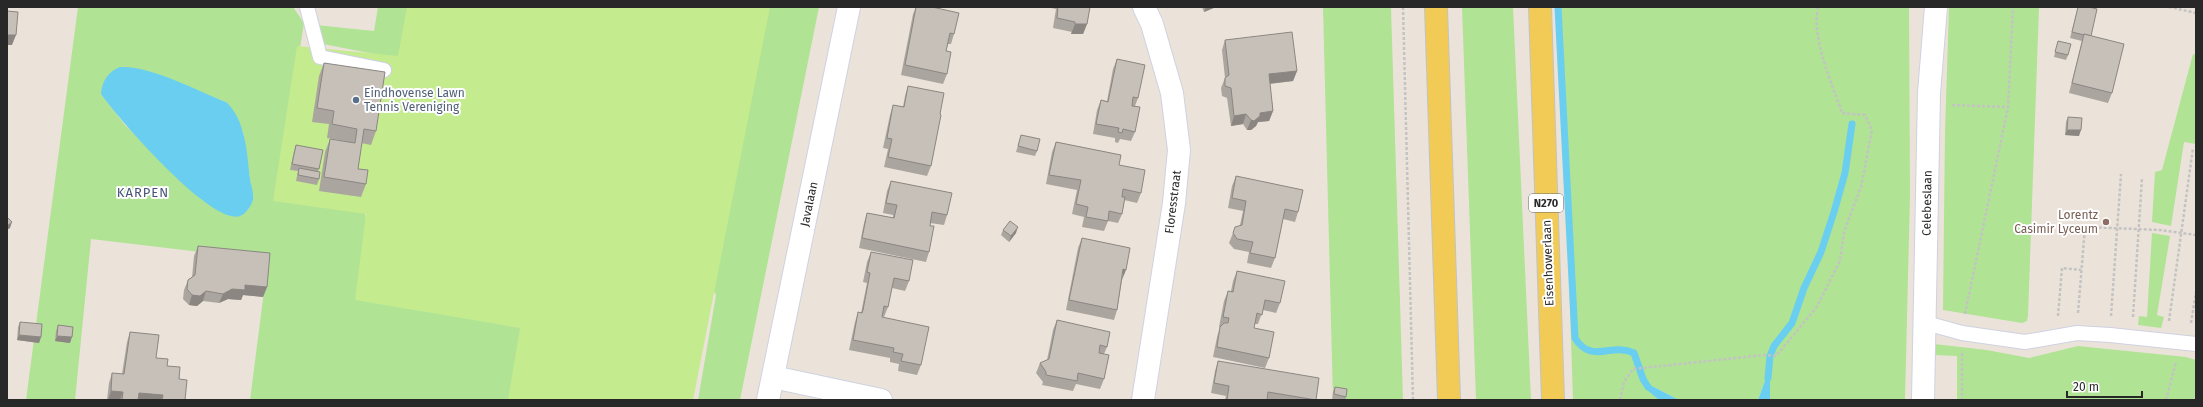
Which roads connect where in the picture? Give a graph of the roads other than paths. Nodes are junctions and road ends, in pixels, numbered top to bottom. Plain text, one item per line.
1 (307, 7) edge
2 (849, 7) edge
3 (1144, 7) edge
4 (1436, 7) edge
5 (1540, 7) edge
6 (1936, 7) edge
7 (384, 70) edge
8 (1926, 323) junction
9 (2182, 342) edge
10 (773, 376) junction
11 (768, 400) edge
12 (881, 400) edge
13 (1143, 400) edge
14 (1448, 400) edge
15 (1553, 400) edge
16 (1923, 400) edge

1 - 7 lane
2 - 10 street, Javalaan
3 - 13 street, Floresstraat
4 - 14 main road
5 - 15 main road, Eisenhowerlaan / N270
6 - 8 street, Celebeslaan
8 - 9 lane
8 - 16 street, Celebeslaan
10 - 11 street, Javalaan
10 - 12 street

